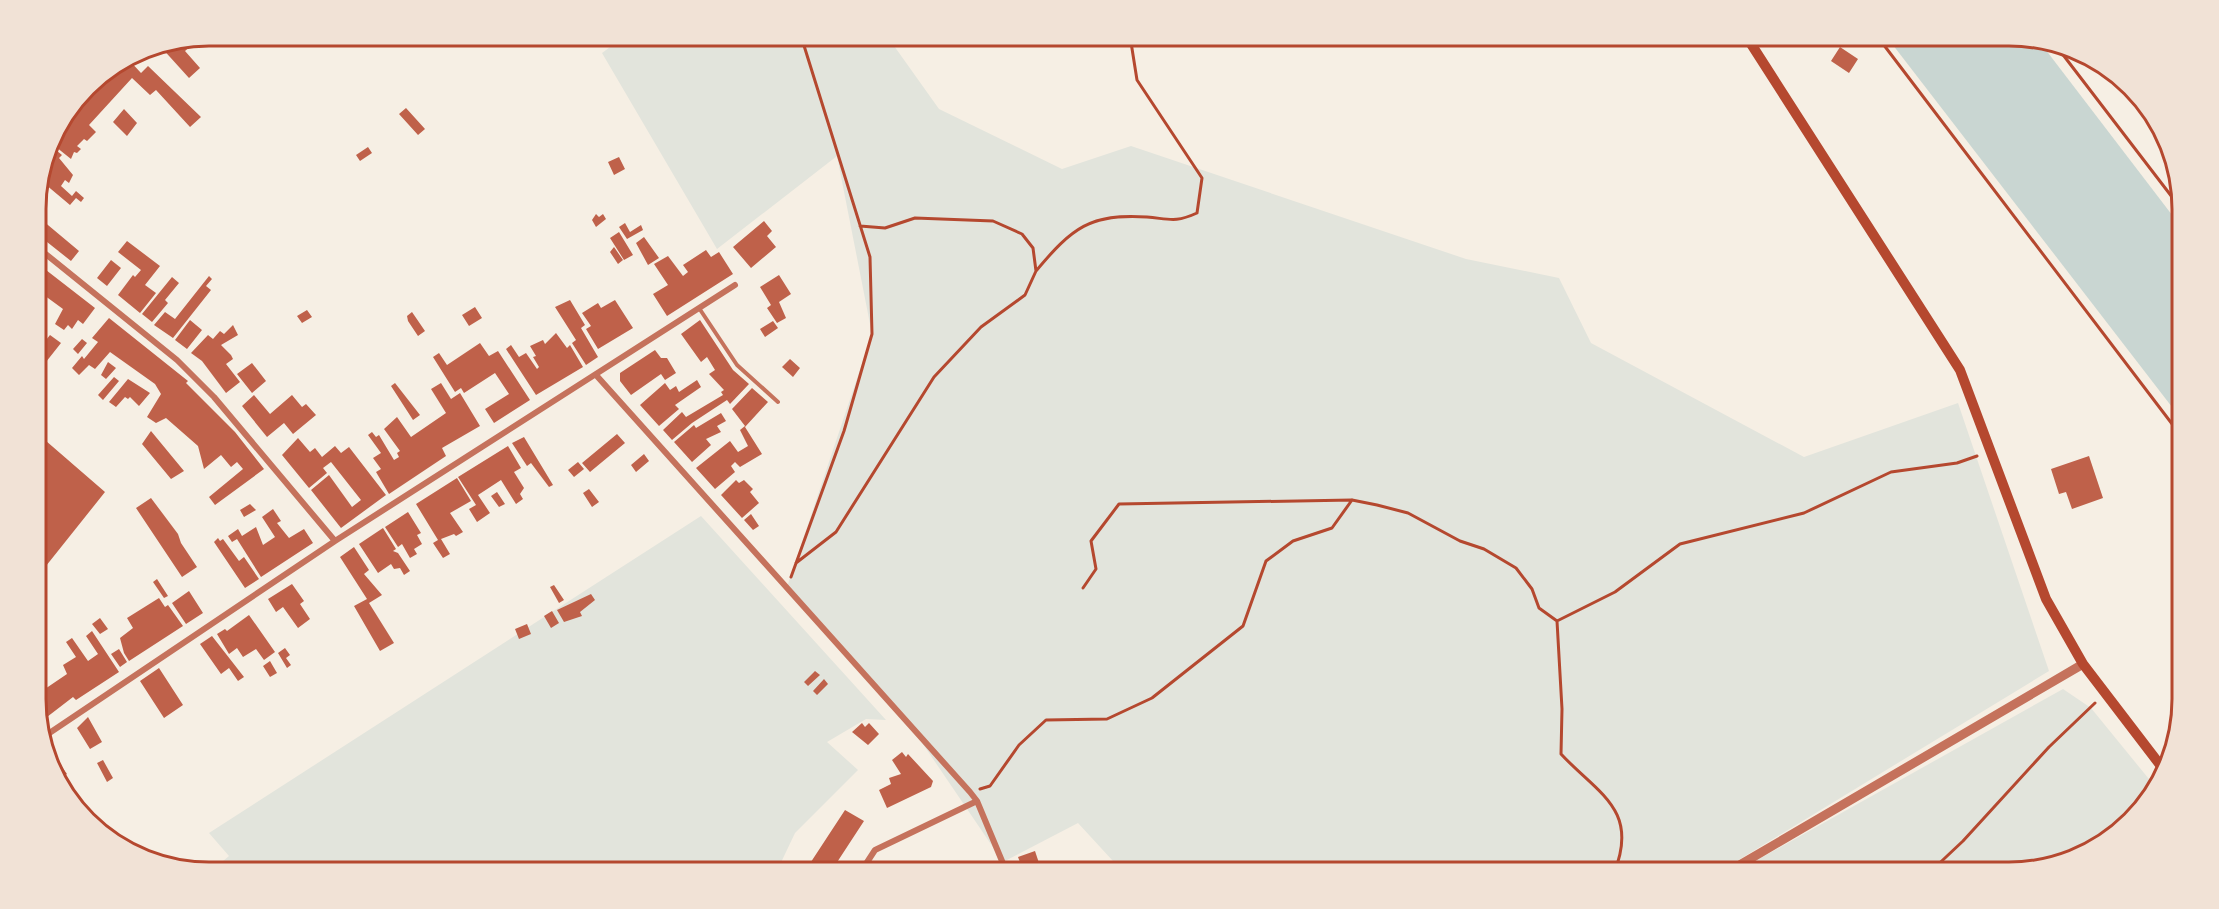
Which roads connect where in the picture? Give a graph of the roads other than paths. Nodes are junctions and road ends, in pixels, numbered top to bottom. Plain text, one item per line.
1 (1752, 46) edge
2 (47, 255) edge
3 (735, 285) dead end
4 (699, 308) junction
5 (596, 375) junction
6 (778, 402) dead end
7 (334, 541) junction
8 (2083, 664) junction
9 (50, 732) edge
10 (2159, 764) edge
11 (977, 801) junction
12 (867, 862) edge
13 (1002, 862) edge
14 (1745, 862) edge

1 - 8 main road
2 - 7 street
3 - 4 street
4 - 5 street
4 - 6 lane
5 - 7 street
5 - 11 street
7 - 9 street
8 - 10 main road
8 - 14 street
11 - 12 street
11 - 13 street

